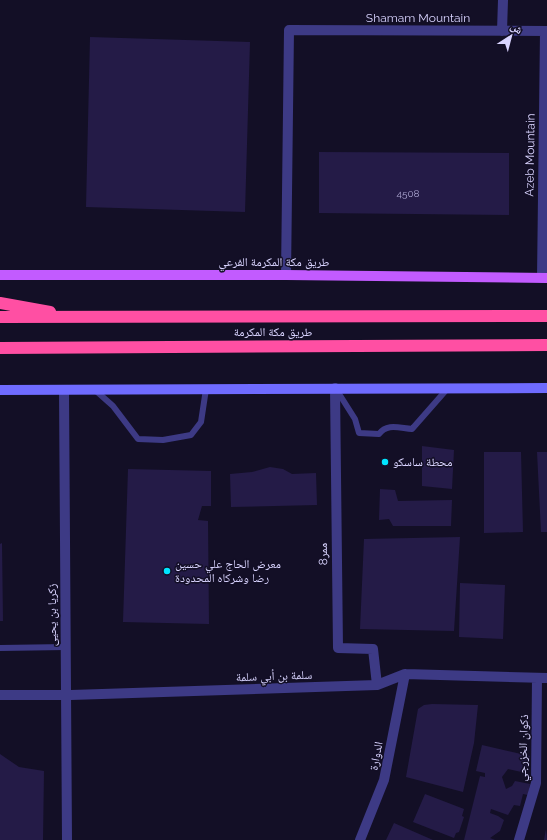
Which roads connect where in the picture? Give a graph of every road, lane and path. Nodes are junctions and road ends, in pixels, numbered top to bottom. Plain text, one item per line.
1 (503, 0) edge
2 (502, 31) junction
3 (546, 31) edge
4 (0, 275) edge
5 (286, 275) junction
6 (544, 278) edge
7 (0, 303) edge
8 (547, 316) edge
9 (0, 318) edge
10 (81, 318) junction
11 (547, 345) edge
12 (0, 348) edge
13 (335, 388) junction
14 (448, 388) junction
15 (547, 388) edge
16 (206, 389) junction
17 (0, 390) edge
18 (64, 390) junction
19 (95, 390) junction
20 (66, 647) junction
21 (0, 648) edge
22 (405, 674) junction
23 (542, 678) edge
24 (377, 685) junction
25 (0, 695) edge
26 (66, 695) junction
27 (67, 840) edge
28 (360, 840) edge
29 (519, 840) edge

1 - 2 street
2 - 3 street, Shamam Mountain
2 - 5 street, Shamam Mountain
3 - 6 street, Azeb Mountain
4 - 5 main road, طريق مكة المكرمة الفرعي
5 - 6 main road, طريق مكة المكرمة الفرعي
7 - 10 highway
8 - 10 highway, طريق مكة المكرمة
9 - 10 highway, طريق مكة المكرمة
11 - 12 highway, طريق مكة المكرمة
13 - 14 main road
13 - 14 lane
13 - 16 main road
13 - 24 street, ممر8
14 - 15 main road
16 - 19 main road
16 - 19 lane
17 - 18 main road
18 - 19 main road
18 - 20 street, زكريا بن يحيى
20 - 21 lane
20 - 26 street, زكريا بن يحيى
22 - 23 street, سلمة بن أبي سلمة
22 - 24 street, سلمة بن أبي سلمة
22 - 28 street, الدوارة
23 - 29 street, ذكوان الخزرجي
24 - 26 street, سلمة بن أبي سلمة
25 - 26 street, سلمة بن أبي سلمة
26 - 27 street, زكريا بن يحيى

